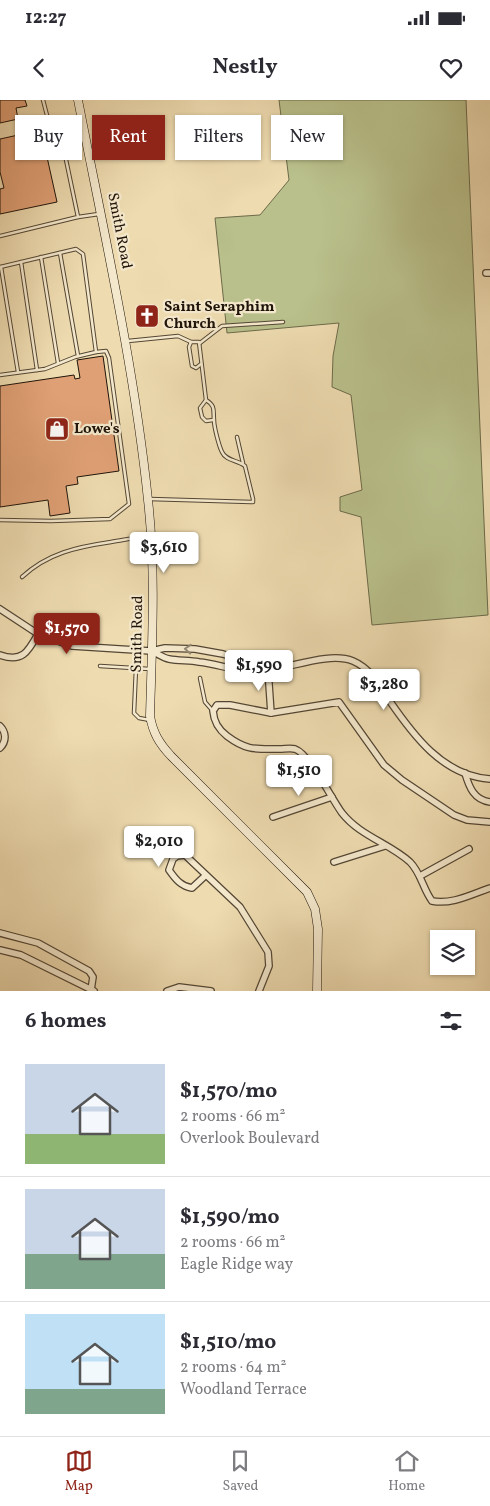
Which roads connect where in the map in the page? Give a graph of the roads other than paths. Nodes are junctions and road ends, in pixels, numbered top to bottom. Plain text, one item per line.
1 (43, 100) edge
2 (78, 100) edge
3 (102, 213) junction
4 (78, 217) junction
5 (0, 236) edge
6 (60, 253) junction
7 (41, 258) junction
8 (21, 262) junction
9 (1, 267) edge
10 (283, 322) dead end
11 (125, 342) junction
12 (191, 342) junction
13 (200, 343) junction
14 (96, 352) junction
15 (78, 356) junction
16 (58, 363) junction
17 (202, 363) junction
18 (37, 370) junction
19 (18, 372) junction
20 (0, 375) edge
21 (206, 400) junction
22 (214, 420) junction
23 (237, 437) dead end
24 (243, 464) junction
25 (148, 499) junction
26 (0, 520) edge
27 (152, 536) junction
28 (22, 578) dead end
29 (0, 609) edge
30 (38, 634) junction
31 (152, 651) junction
32 (0, 655) edge
33 (100, 666) dead end
34 (136, 668) junction
35 (151, 669) junction
36 (268, 670) junction
37 (200, 678) dead end
38 (213, 711) junction
39 (271, 713) junction
40 (151, 720) junction
41 (0, 726) edge
42 (0, 748) edge
43 (465, 773) junction
44 (490, 779) edge
45 (332, 797) junction
46 (490, 802) edge
47 (273, 816) dead end
48 (490, 822) edge
49 (385, 846) junction
50 (468, 848) dead end
51 (334, 862) dead end
52 (206, 875) junction
53 (420, 876) junction
54 (490, 888) edge
55 (0, 933) edge
56 (0, 950) edge
57 (92, 990) edge
58 (167, 991) edge
59 (211, 991) edge
60 (259, 991) edge
61 (317, 991) edge

1 - 4 lane
2 - 3 street, Smith Road
3 - 4 lane
3 - 11 street, Smith Road
4 - 5 lane
6 - 7 lane
6 - 14 lane
6 - 15 lane
7 - 8 lane
7 - 16 lane
8 - 9 lane
8 - 18 lane
9 - 19 lane
10 - 13 lane
11 - 12 lane
11 - 25 street, Smith Road
12 - 13 lane
12 - 17 lane
13 - 17 lane
14 - 15 lane
14 - 26 lane
15 - 16 lane
16 - 18 lane
17 - 21 lane
18 - 19 lane
19 - 20 lane
21 - 22 lane
21 - 22 lane
22 - 24 lane
23 - 24 lane
24 - 25 lane
25 - 27 street, Smith Road
27 - 28 lane
27 - 31 street, Smith Road
29 - 30 street
30 - 31 street
30 - 32 street
31 - 35 street, Smith Road
31 - 36 street
36 -> 31 street
33 - 34 lane
34 - 35 lane
34 - 40 lane
35 - 40 street, Smith Road
36 - 39 street
36 - 43 street
37 - 38 lane
38 - 39 street
38 - 45 street
39 - 48 street
40 - 61 street, Smith Road
41 - 42 street
43 - 44 street
43 - 46 street
45 - 47 street
45 - 49 street
49 - 51 street
49 - 53 street
50 - 53 street
52 - 52 street
52 - 60 street
53 - 54 street
55 - 57 street
56 - 57 street
58 - 59 street

